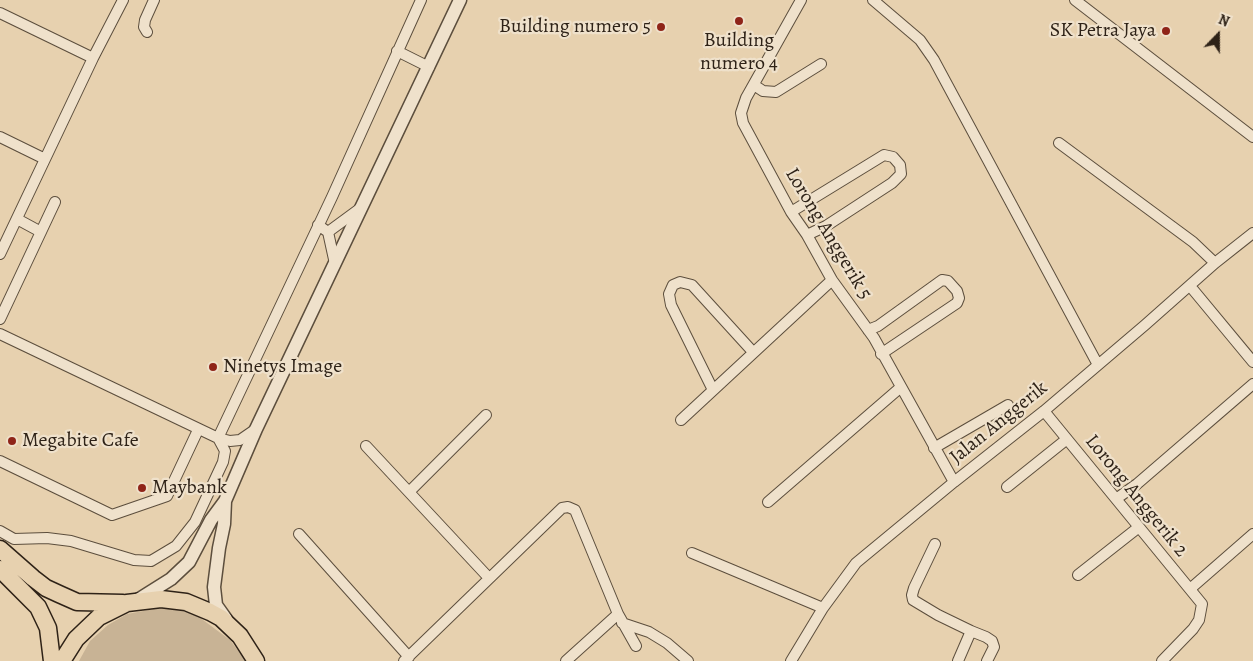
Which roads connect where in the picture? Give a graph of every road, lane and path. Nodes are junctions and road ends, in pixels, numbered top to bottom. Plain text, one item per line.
1 (123, 0) edge
2 (154, 0) edge
3 (421, 0) edge
4 (460, 0) edge
5 (801, 0) edge
6 (873, 0) edge
7 (1075, 0) edge
8 (0, 13) edge
9 (148, 32) dead end
10 (397, 51) junction
11 (93, 58) junction
12 (821, 64) dead end
13 (429, 67) junction
14 (754, 86) junction
15 (0, 136) edge
16 (1253, 137) edge
17 (1059, 143) dead end
18 (45, 159) junction
19 (55, 202) dead end
20 (362, 207) junction
21 (792, 212) junction
22 (17, 219) junction
23 (318, 225) junction
24 (41, 232) junction
25 (328, 232) junction
26 (1253, 233) edge
27 (808, 235) junction
28 (0, 254) edge
29 (1215, 263) junction
30 (335, 264) junction
31 (832, 280) junction
32 (1190, 286) junction
33 (0, 319) edge
34 (868, 330) junction
35 (0, 334) edge
36 (753, 352) junction
37 (881, 354) junction
38 (1253, 362) edge
39 (1098, 365) junction
40 (1253, 384) edge
41 (901, 387) junction
42 (713, 390) junction
43 (1008, 405) dead end
44 (1044, 411) junction
45 (486, 415) dead end
46 (682, 420) dead end
47 (198, 430) junction
48 (256, 430) junction
49 (218, 438) junction
50 (1067, 439) junction
51 (366, 446) dead end
52 (934, 448) junction
53 (0, 461) edge
54 (954, 482) junction
55 (1007, 487) dead end
56 (410, 491) junction
57 (1116, 499) junction
58 (225, 501) junction
59 (768, 502) dead end
60 (1139, 527) junction
61 (0, 531) edge
62 (299, 534) dead end
63 (1253, 534) edge
64 (936, 544) dead end
65 (0, 548) edge
66 (692, 553) dead end
67 (0, 569) edge
68 (1078, 574) dead end
69 (490, 578) junction
70 (1190, 589) junction
71 (132, 602) junction
72 (823, 608) junction
73 (620, 619) junction
74 (231, 626) junction
75 (971, 631) junction
76 (248, 646) junction
77 (636, 646) dead end
78 (407, 659) edge
79 (52, 661) edge
80 (62, 661) edge
81 (256, 661) edge
82 (264, 661) edge
83 (566, 661) edge
84 (688, 661) edge
85 (790, 661) edge
86 (958, 661) edge
87 (987, 661) edge
88 (1162, 661) edge

1 - 11 street
2 - 9 street
3 - 10 street
4 - 13 street
5 - 14 street, Lorong Anggerik 5
6 - 39 street
7 - 16 street
8 - 11 street
10 - 13 street
10 - 23 street
11 - 18 street
12 - 14 street
13 - 20 street
14 - 21 street, Lorong Anggerik 5
15 - 18 street
17 - 29 street
18 - 22 street
19 - 24 street
20 - 25 street
20 - 30 street
21 - 27 street, Lorong Anggerik 5
21 - 27 street
22 - 24 street
22 - 28 street
23 - 25 street
23 - 49 street
24 - 33 street
25 - 30 street
26 - 29 street, Jalan Anggerik
27 - 31 street, Lorong Anggerik 5
29 - 32 street, Jalan Anggerik
30 - 48 street
31 - 34 street, Lorong Anggerik 5
31 - 36 street
32 - 38 street
32 - 39 street, Jalan Anggerik
34 - 37 street, Lorong Anggerik 5
34 - 37 street
35 - 47 street
36 - 42 street
36 - 42 street
37 - 41 street, Lorong Anggerik 5
39 - 44 street, Jalan Anggerik
40 - 57 street
41 - 52 street, Lorong Anggerik 5
41 - 59 street
42 - 46 street
43 - 52 street
44 - 50 street, Lorong Anggerik 2
44 - 54 street, Jalan Anggerik
45 - 56 street
47 - 49 street
47 - 53 street
48 - 49 street
48 - 58 street
49 - 61 street
50 - 55 street
50 - 57 street, Lorong Anggerik 2
51 - 56 street
52 - 54 street, Lorong Anggerik 5
54 - 72 street, Jalan Anggerik
56 - 69 street
57 - 60 street, Lorong Anggerik 2
58 - 71 street
58 - 74 street
60 - 68 street
60 - 70 street, Lorong Anggerik 2
62 - 78 street
63 - 70 street
64 - 75 street
65 - 71 main road
66 - 72 street
67 - 79 main road
69 - 73 street
69 - 78 street
70 - 88 street, Lorong Anggerik 2
71 - 74 main road
71 - 80 main road
72 - 85 street, Jalan Anggerik
73 - 77 street
73 - 83 street
73 - 84 street
74 - 76 main road
75 - 86 street
75 - 87 street
76 - 81 main road
76 - 82 main road

